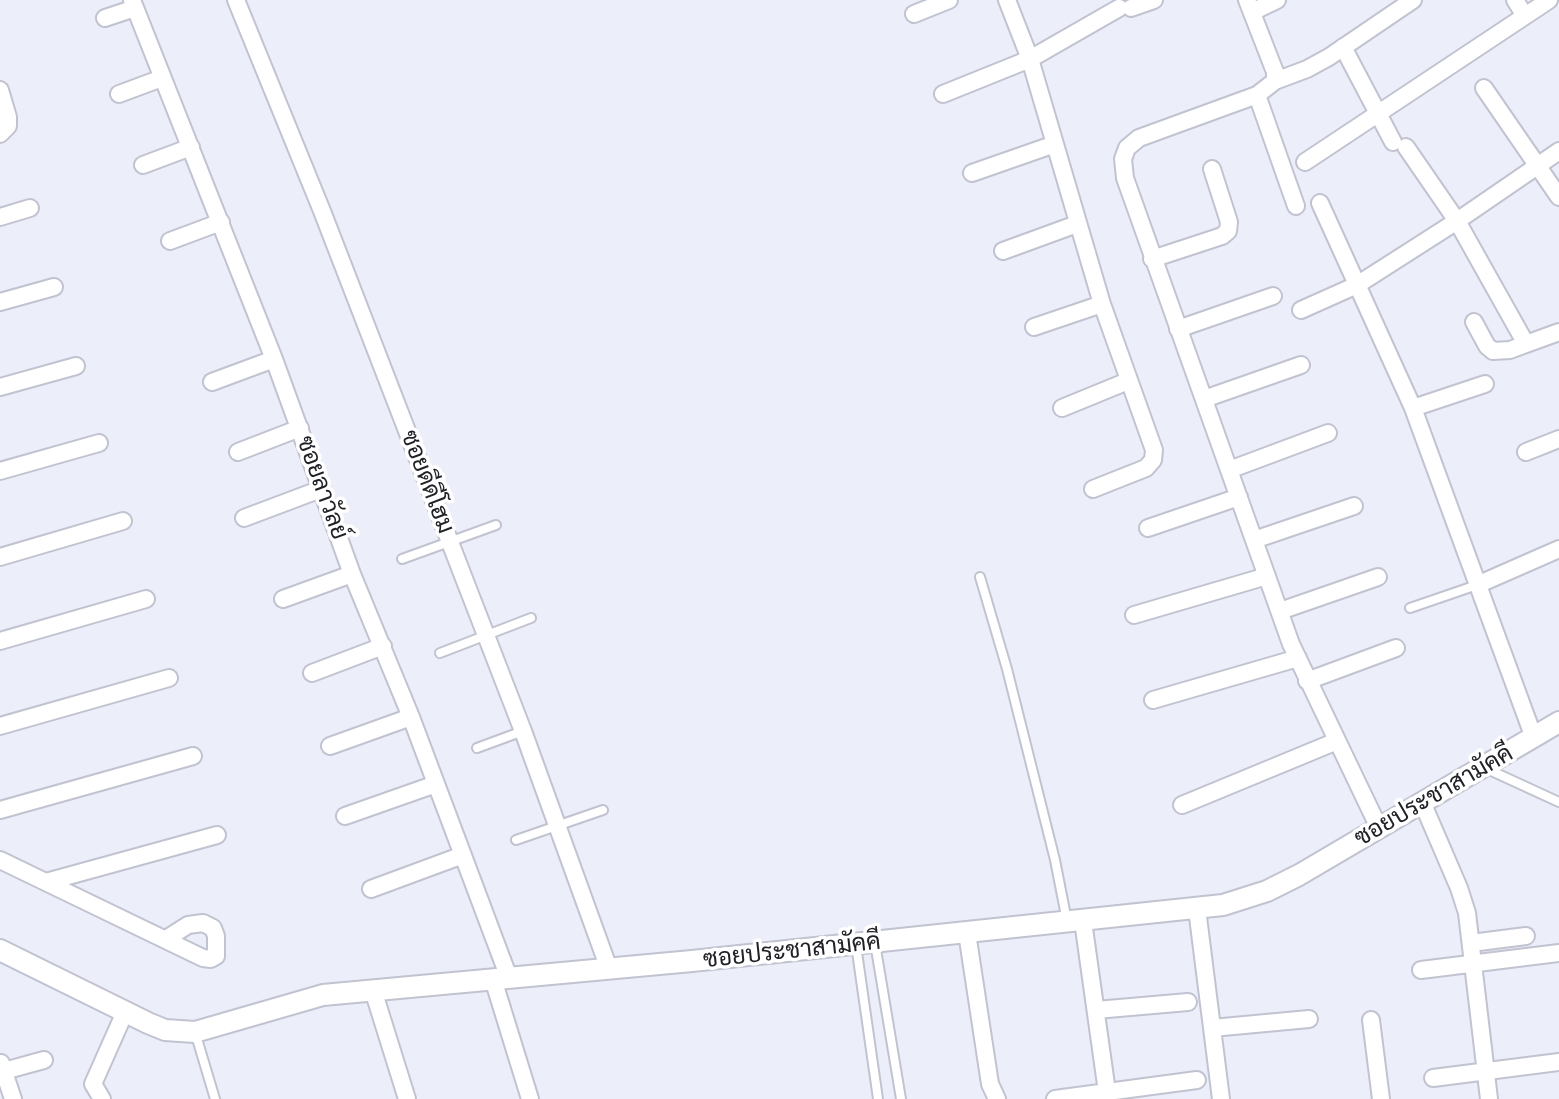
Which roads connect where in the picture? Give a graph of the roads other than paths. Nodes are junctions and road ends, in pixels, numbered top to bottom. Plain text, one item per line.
1 (236, 0) edge
2 (949, 0) edge
3 (1007, 0) edge
4 (1154, 0) edge
5 (1277, 0) edge
6 (1413, 0) edge
7 (1515, 0) edge
8 (1549, 0) edge
9 (133, 4) edge
10 (1249, 6) edge
11 (914, 14) dead end
12 (1525, 16) junction
13 (105, 18) dead end
14 (1343, 47) junction
15 (1030, 59) junction
16 (162, 78) junction
17 (1275, 81) junction
18 (1484, 88) dead end
19 (0, 90) edge
20 (119, 94) dead end
21 (943, 94) dead end
22 (1257, 95) junction
23 (1377, 113) junction
24 (0, 134) edge
25 (1055, 144) junction
26 (191, 147) junction
27 (1559, 151) edge
28 (1305, 162) dead end
29 (143, 165) dead end
30 (1538, 166) junction
31 (1212, 169) dead end
32 (972, 173) dead end
33 (1559, 197) edge
34 (1320, 203) dead end
35 (1296, 206) dead end
36 (30, 208) dead end
37 (0, 217) edge
38 (1457, 221) junction
39 (221, 222) junction
40 (1077, 224) junction
41 (170, 241) dead end
42 (1003, 251) dead end
43 (1152, 259) junction
44 (1357, 285) junction
45 (54, 287) dead end
46 (1273, 296) dead end
47 (0, 302) edge
48 (1102, 304) junction
49 (1301, 310) dead end
50 (1474, 322) dead end
51 (1034, 327) dead end
52 (1178, 329) junction
53 (1559, 332) edge
54 (1526, 344) junction
55 (274, 359) junction
56 (1301, 365) dead end
57 (76, 366) dead end
58 (1128, 381) junction
59 (212, 382) dead end
60 (1485, 384) dead end
61 (0, 387) edge
62 (1204, 399) junction
63 (1062, 408) dead end
64 (1413, 408) junction
65 (300, 428) junction
66 (1328, 433) dead end
67 (1559, 439) edge
68 (99, 443) dead end
69 (238, 452) dead end
70 (1526, 452) dead end
71 (1229, 470) junction
72 (0, 471) edge
73 (321, 489) junction
74 (1093, 489) dead end
75 (1239, 497) junction
76 (1354, 506) dead end
77 (244, 518) dead end
78 (123, 521) dead end
79 (496, 525) dead end
80 (1148, 528) dead end
81 (1254, 540) junction
82 (450, 542) junction
83 (1559, 549) edge
84 (0, 557) edge
85 (402, 559) dead end
86 (352, 574) junction
87 (1267, 576) junction
88 (980, 577) dead end
89 (1378, 577) dead end
90 (1477, 585) junction
91 (146, 599) dead end
92 (283, 599) dead end
93 (1410, 608) dead end
94 (1280, 611) junction
95 (1134, 615) dead end
96 (531, 618) dead end
97 (486, 634) junction
98 (0, 641) edge
99 (383, 646) junction
100 (1396, 648) dead end
101 (440, 653) dead end
102 (1298, 658) junction
103 (312, 673) dead end
104 (169, 678) dead end
105 (1307, 681) junction
106 (1153, 700) dead end
107 (411, 717) junction
108 (1559, 722) edge
109 (0, 726) edge
110 (523, 731) junction
111 (1534, 738) junction
112 (1337, 741) junction
113 (330, 746) dead end
114 (477, 748) dead end
115 (193, 756) dead end
116 (1484, 768) junction
117 (436, 784) junction
118 (1422, 802) junction
119 (1559, 802) edge
120 (1182, 805) dead end
121 (0, 810) edge
122 (603, 810) dead end
123 (345, 816) dead end
124 (557, 825) junction
125 (1379, 828) junction
126 (217, 835) dead end
127 (516, 840) dead end
128 (463, 855) junction
129 (0, 860) edge
130 (46, 882) junction
131 (371, 889) dead end
132 (1197, 909) junction
133 (1076, 921) junction
134 (967, 933) junction
135 (1526, 936) dead end
136 (166, 939) dead end
137 (866, 943) junction
138 (1471, 943) junction
139 (0, 950) edge
140 (1559, 953) edge
141 (1474, 964) junction
142 (609, 969) junction
143 (1421, 970) dead end
144 (501, 978) junction
145 (373, 990) junction
146 (1188, 1002) dead end
147 (1096, 1010) junction
148 (125, 1012) junction
149 (1309, 1019) dead end
150 (1371, 1020) dead end
151 (1212, 1028) junction
152 (195, 1032) junction
153 (44, 1060) dead end
154 (1559, 1062) edge
155 (1, 1068) edge
156 (1486, 1070) junction
157 (1433, 1078) dead end
158 (1197, 1080) dead end
159 (1108, 1095) edge
160 (13, 1099) edge
161 (102, 1099) edge
162 (215, 1099) edge
163 (407, 1099) edge
164 (530, 1099) edge
165 (878, 1099) edge
166 (901, 1099) edge
167 (997, 1099) edge
168 (1055, 1099) edge
169 (1221, 1099) edge
170 (1381, 1099) edge
171 (1489, 1099) edge

1 - 82 street, ซอยดีดีโฮม
2 - 11 street
3 - 15 street
4 - 15 street
5 - 10 street
6 - 14 street
7 - 12 street
8 - 12 street
9 - 13 street
9 - 16 street, ซอยลาวัลย์
10 - 17 street
12 - 23 street
14 - 17 street
14 - 23 street
15 - 21 street
15 - 25 street
16 - 20 street
16 - 26 street, ซอยลาวัลย์
17 - 22 street
18 - 30 street
19 - 24 street
22 - 35 street
22 - 43 street
23 - 28 street
23 - 38 street
25 - 32 street
25 - 40 street
26 - 29 street
26 - 39 street, ซอยลาวัลย์
27 - 30 street
30 - 33 street
30 - 38 street
31 - 43 street
34 - 44 street
36 - 37 street
38 - 44 street
38 - 54 street
39 - 41 street
39 - 55 street, ซอยลาวัลย์
40 - 42 street
40 - 48 street
43 - 52 street
44 - 49 street
44 - 64 street
45 - 47 street
46 - 52 street
48 - 51 street
48 - 58 street
50 - 54 street
52 - 62 street
53 - 54 street
55 - 59 street
55 - 65 street, ซอยลาวัลย์
56 - 62 street
57 - 61 street
58 - 63 street
58 - 74 street
60 - 64 street
62 - 71 street
64 - 90 street
65 - 69 street
65 - 73 street, ซอยลาวัลย์
66 - 71 street
67 - 70 street
68 - 72 street
71 - 75 street
73 - 77 street
73 - 86 street, ซอยลาวัลย์
75 - 80 street
75 - 81 street
76 - 81 street
78 - 84 street
79 - 82 lane
81 - 87 street
82 - 85 lane
82 - 97 street, ซอยดีดีโฮม
83 - 90 street
86 - 92 street
86 - 99 street, ซอยลาวัลย์
87 - 94 street
87 - 95 street
88 - 133 lane
89 - 94 street
90 - 93 lane
90 - 111 street
91 - 98 street
94 - 102 street
96 - 97 lane
97 - 101 lane
97 - 110 street, ซอยดีดีโฮม
99 - 103 street
99 - 107 street, ซอยลาวัลย์
100 - 105 street
102 - 105 street
102 - 106 street
104 - 109 street
105 - 112 street
107 - 113 street
107 - 117 street, ซอยลาวัลย์
108 - 111 street, ซอยประชาสามัคคี
110 - 114 lane
110 - 124 street, ซอยดีดีโฮม
111 - 116 street, ซอยประชาสามัคคี
112 - 120 street
112 - 125 street
115 - 121 street
116 - 118 street, ซอยประชาสามัคคี
116 - 119 lane
117 - 123 street
117 - 128 street, ซอยลาวัลย์
118 - 125 street, ซอยประชาสามัคคี
118 - 138 street
122 - 124 lane
124 - 127 lane
124 - 142 street, ซอยดีดีโฮม
125 - 132 street, ซอยประชาสามัคคี
126 - 130 street
128 - 131 street
128 - 144 street, ซอยลาวัลย์
129 - 130 street
130 - 136 street
132 - 133 street, ซอยประชาสามัคคี
132 - 151 street
133 - 134 street, ซอยประชาสามัคคี
133 - 147 street
134 - 137 street, ซอยประชาสามัคคี
134 - 167 street
135 - 138 street
137 - 142 street, ซอยประชาสามัคคี
137 - 165 lane
137 - 166 lane
138 - 141 street
139 - 148 street, ซอยประชาสามัคคี
140 - 141 street
141 - 143 street
141 - 156 street
142 - 144 street, ซอยประชาสามัคคี
144 - 145 street, ซอยประชาสามัคคี
144 - 164 street, ซอยลาวัลย์
145 - 152 street, ซอยประชาสามัคคี
145 - 163 street
146 - 147 street
147 - 159 street
148 - 152 street, ซอยประชาสามัคคี
148 - 161 street
149 - 151 street
150 - 170 street
151 - 169 street
152 - 162 lane
153 - 155 street
154 - 156 street
155 - 160 street
156 - 157 street
156 - 171 street
158 - 159 street
159 - 168 street

